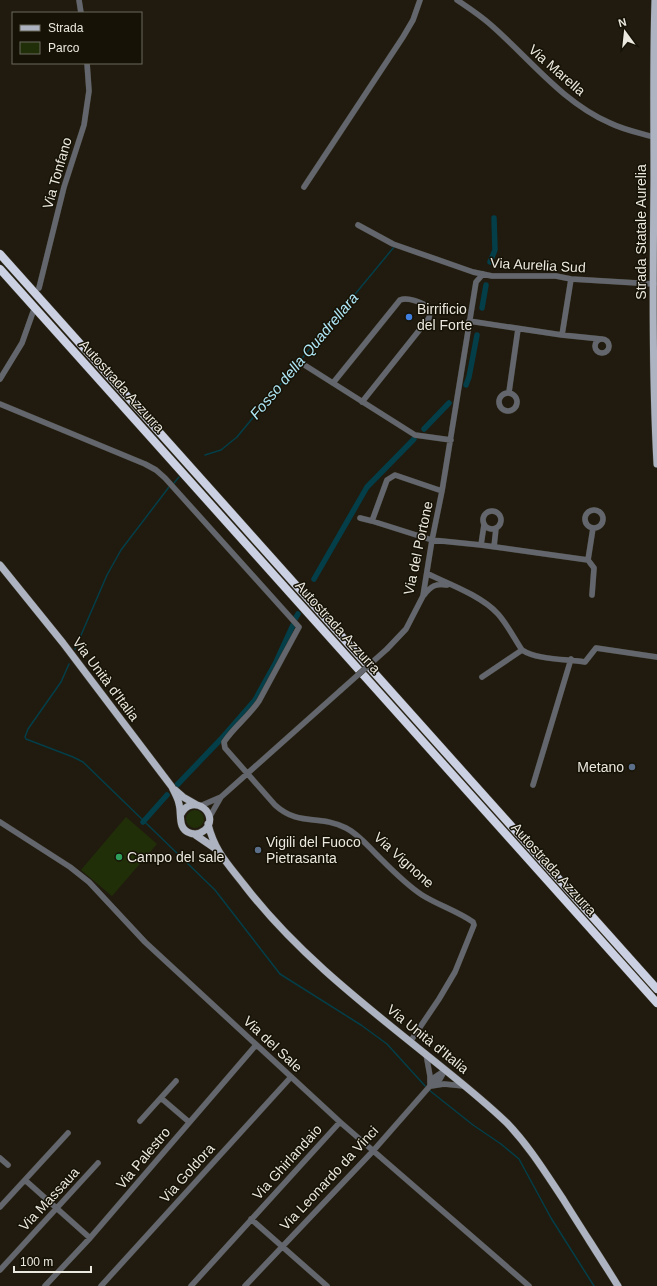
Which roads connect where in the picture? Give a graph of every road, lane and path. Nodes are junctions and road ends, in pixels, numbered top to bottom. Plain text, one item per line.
1 (79, 0) edge
2 (420, 0) edge
3 (457, 0) edge
4 (655, 0) edge
5 (81, 12) edge
6 (87, 64) edge
7 (654, 137) junction
8 (304, 187) dead end
9 (655, 213) edge
10 (358, 225) dead end
11 (0, 254) edge
12 (0, 269) edge
13 (483, 274) junction
14 (571, 279) junction
15 (654, 284) junction
16 (39, 288) dead end
17 (33, 312) dead end
18 (469, 321) junction
19 (518, 329) junction
20 (562, 335) junction
21 (601, 339) dead end
22 (306, 366) dead end
23 (0, 379) edge
24 (333, 383) junction
25 (509, 392) dead end
26 (362, 402) junction
27 (0, 404) edge
28 (451, 440) junction
29 (657, 464) edge
30 (442, 491) junction
31 (360, 518) dead end
32 (372, 521) junction
33 (484, 525) junction
34 (496, 528) junction
35 (593, 528) dead end
36 (432, 540) junction
37 (481, 545) junction
38 (494, 547) junction
39 (588, 560) junction
40 (0, 565) edge
41 (428, 574) junction
42 (455, 587) junction
43 (592, 595) dead end
44 (423, 596) junction
45 (522, 650) junction
46 (657, 657) edge
47 (571, 659) junction
48 (482, 677) dead end
49 (248, 773) junction
50 (533, 785) dead end
51 (172, 787) junction
52 (221, 797) junction
53 (198, 805) junction
54 (181, 814) junction
55 (209, 821) junction
56 (0, 822) edge
57 (194, 834) junction
58 (217, 850) junction
59 (657, 988) edge
60 (657, 1003) edge
61 (410, 1042) junction
62 (256, 1044) junction
63 (426, 1054) junction
64 (445, 1070) junction
65 (292, 1077) junction
66 (176, 1081) dead end
67 (430, 1086) junction
68 (464, 1086) junction
69 (161, 1098) junction
70 (140, 1121) dead end
71 (189, 1122) junction
72 (340, 1122) junction
73 (68, 1133) dead end
74 (372, 1151) junction
75 (0, 1158) edge
76 (98, 1163) dead end
77 (8, 1165) dead end
78 (25, 1180) junction
79 (0, 1207) edge
80 (57, 1208) junction
81 (251, 1219) junction
82 (90, 1238) junction
83 (282, 1246) junction
84 (0, 1270) edge
85 (45, 1286) edge
86 (101, 1286) edge
87 (191, 1286) edge
88 (245, 1286) edge
89 (327, 1286) edge
90 (529, 1286) edge
91 (618, 1286) edge

1 - 5 street
2 - 8 street
3 - 7 street, Via Marella
4 - 7 main road, Strada Statale Aurelia
6 - 16 street, Via Tonfano
7 - 9 main road, Strada Statale Aurelia
9 - 15 main road, Strada Statale Aurelia
10 - 13 street, Via Aurelia Sud
11 - 59 highway, Autostrada Azzurra
12 - 60 highway, Autostrada Azzurra
13 - 14 street, Via Aurelia Sud
13 - 18 street, Via del Portone
14 - 15 street, Via Aurelia Sud
14 - 20 street
15 - 29 main road, Strada Statale Aurelia
17 - 23 street
18 - 19 street
18 - 28 street, Via del Portone
19 - 20 street
19 - 25 street
20 - 21 street
22 - 24 street
24 - 26 street
24 - 26 street
26 - 28 street
27 - 49 street
28 - 30 street, Via del Portone
30 - 32 street
30 - 36 street, Via del Portone
31 - 32 street
32 - 36 street
33 - 34 street
33 - 34 street
33 - 37 street
34 - 38 street
35 - 39 street
36 - 37 street
36 - 41 street, Via del Portone
37 - 38 street
38 - 39 street
39 - 43 street
40 - 51 main road, Via Unità d'Italia
41 - 42 street
41 - 44 street, Via del Portone
42 - 44 street
42 - 45 street
44 - 49 street, Via del Portone, bridge
45 - 47 street
45 - 48 street
46 - 47 street
47 - 50 street
49 - 52 street, Via del Portone
49 - 61 street, Via Vignone
51 - 53 main road
51 - 54 main road, Via Unità d'Italia
52 - 53 street, Via del Portone
52 - 55 street
53 - 54 main road
53 - 55 main road
54 - 57 main road
55 - 57 main road
55 - 58 main road, Via Unità d'Italia
56 - 62 street, Via del Sale
57 - 58 main road
58 - 61 main road, Via Unità d'Italia
61 - 63 main road, Via Unità d'Italia
62 - 65 street, Via del Sale
62 - 71 street, Via Palestro
63 - 64 main road, Via Unità d'Italia
63 - 67 street
64 - 67 street, Via Leonardo da Vinci
64 - 68 main road, Via Unità d'Italia
65 - 72 street, Via del Sale
65 - 86 street, Via Goldora
66 - 69 street
67 - 68 street
67 - 74 street, Via Leonardo da Vinci
68 - 91 main road, Via Unità d'Italia
69 - 70 street
69 - 71 street
71 - 82 street, Via Palestro
72 - 74 street, Via del Sale
72 - 81 street, Via Ghirlandaio
73 - 78 street
74 - 83 street, Via Leonardo da Vinci
74 - 90 street, Via del Sale
75 - 77 street
76 - 80 street, Via Massaua
78 - 79 street
78 - 80 street
80 - 82 street
80 - 84 street, Via Massaua
81 - 83 street
81 - 87 street, Via Ghirlandaio
82 - 85 street, Via Palestro
83 - 88 street, Via Leonardo da Vinci
83 - 89 street

